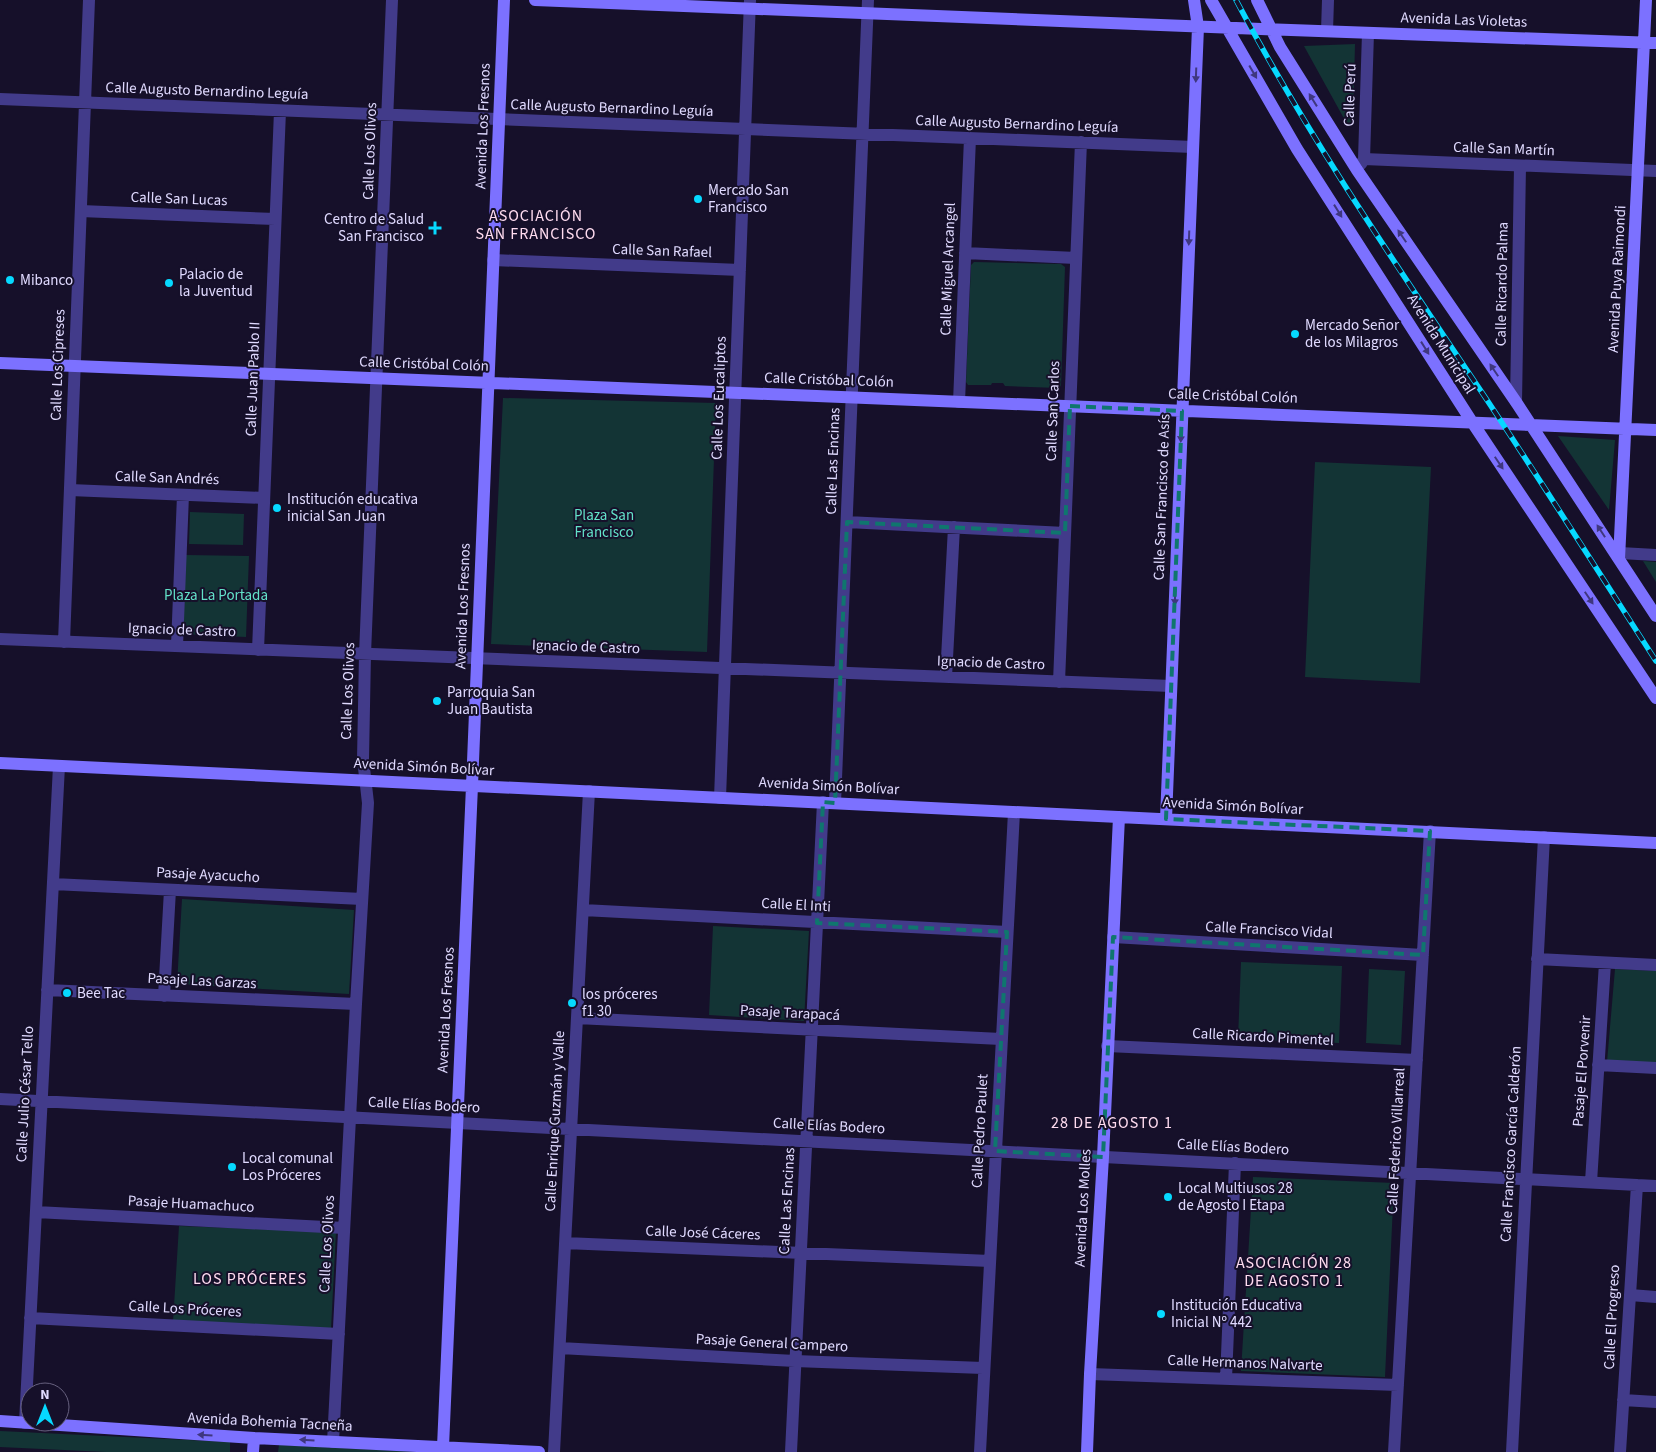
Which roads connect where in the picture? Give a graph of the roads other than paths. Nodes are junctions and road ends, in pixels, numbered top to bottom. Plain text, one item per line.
1 (90, 0) edge
2 (392, 0) edge
3 (504, 0) edge
4 (534, 0) edge
5 (868, 0) edge
6 (1194, 0) edge
7 (1211, 0) edge
8 (1257, 0) edge
9 (1328, 0) edge
10 (1646, 0) edge
11 (750, 4) edge
12 (867, 14) junction
13 (1198, 27) junction
14 (1226, 28) junction
15 (1270, 30) junction
16 (1327, 32) junction
17 (1368, 33) junction
18 (1650, 42) edge
19 (0, 99) edge
20 (85, 103) junction
21 (280, 110) junction
22 (387, 115) junction
23 (499, 119) junction
24 (745, 129) junction
25 (863, 134) junction
26 (970, 138) junction
27 (1081, 142) junction
28 (1193, 147) junction
29 (1364, 159) junction
30 (1520, 166) junction
31 (1357, 170) junction
32 (1638, 170) junction
33 (1656, 171) edge
34 (81, 211) junction
35 (275, 219) junction
36 (965, 254) junction
37 (1076, 258) junction
38 (494, 260) junction
39 (740, 270) junction
40 (0, 363) edge
41 (75, 366) junction
42 (269, 374) junction
43 (377, 378) junction
44 (488, 383) junction
45 (735, 393) junction
46 (852, 397) junction
47 (959, 402) junction
48 (1516, 402) junction
49 (1070, 406) junction
50 (1182, 411) junction
51 (1472, 422) junction
52 (1531, 425) junction
53 (1626, 429) junction
54 (1656, 430) edge
55 (70, 490) junction
56 (183, 495) junction
57 (264, 498) junction
58 (847, 522) junction
59 (954, 527) junction
60 (1065, 533) junction
61 (1656, 554) edge
62 (1620, 556) junction
63 (1656, 616) edge
64 (0, 639) edge
65 (64, 642) junction
66 (177, 646) junction
67 (258, 650) junction
68 (366, 654) junction
69 (478, 658) junction
70 (725, 668) junction
71 (841, 673) junction
72 (946, 677) junction
73 (1058, 682) junction
74 (1171, 686) junction
75 (1656, 698) edge
76 (0, 763) edge
77 (59, 766) junction
78 (365, 780) junction
79 (472, 786) junction
80 (589, 791) junction
81 (720, 798) junction
82 (829, 803) junction
83 (1014, 812) junction
84 (1119, 817) junction
85 (1166, 819) junction
86 (1430, 831) junction
87 (1544, 837) junction
88 (1656, 843) edge
89 (53, 884) junction
90 (170, 890) junction
91 (362, 899) junction
92 (583, 910) junction
93 (817, 922) junction
94 (1007, 932) junction
95 (1113, 937) junction
96 (1423, 956) junction
97 (1537, 959) junction
98 (1605, 963) junction
99 (1656, 965) edge
100 (47, 990) junction
101 (164, 996) junction
102 (356, 1004) junction
103 (577, 1018) junction
104 (812, 1030) junction
105 (1001, 1039) junction
106 (1107, 1046) junction
107 (1417, 1060) junction
108 (1598, 1066) junction
109 (1656, 1068) edge
110 (0, 1099) edge
111 (42, 1101) junction
112 (351, 1117) junction
113 (458, 1123) junction
114 (571, 1129) junction
115 (806, 1141) junction
116 (995, 1151) junction
117 (1103, 1157) junction
118 (1234, 1164) junction
119 (1410, 1173) junction
120 (1526, 1179) junction
121 (1591, 1182) junction
122 (1636, 1185) junction
123 (1656, 1186) edge
124 (36, 1212) junction
125 (344, 1228) junction
126 (565, 1243) junction
127 (801, 1253) junction
128 (990, 1260) junction
129 (1630, 1295) junction
130 (1656, 1297) edge
131 (30, 1318) junction
132 (339, 1334) junction
133 (560, 1348) junction
134 (795, 1361) junction
135 (983, 1368) junction
136 (1090, 1374) junction
137 (1226, 1379) junction
138 (26, 1382) edge
139 (1398, 1385) junction
140 (1623, 1400) junction
141 (1656, 1402) edge
142 (0, 1421) edge
143 (20, 1423) edge
144 (70, 1426) edge
145 (254, 1438) junction
146 (334, 1442) junction
147 (443, 1450) edge
148 (253, 1452) edge
149 (539, 1452) edge
150 (554, 1452) edge
151 (791, 1452) edge
152 (980, 1452) edge
153 (1088, 1452) edge
154 (1394, 1452) edge
155 (1512, 1452) edge
156 (1620, 1452) edge

1 - 20 street, Calle Los Cipreses
2 - 22 street, Calle Los Olivos
3 - 23 street, Avenida Los Fresnos
4 - 11 street, Avenida Las Violetas
5 - 12 street, Calle Las Encinas
6 - 13 street, Calle San Francisco de Asís
7 - 14 street, Avenida Municipal
8 - 15 street, Avenida Municipal
9 - 16 street
10 - 18 street, Avenida Puya Raimondi
11 - 12 street, Avenida Las Violetas
11 - 24 street, Calle Los Eucaliptos
12 - 13 street, Avenida Las Violetas
12 - 25 street, Calle Las Encinas
13 - 14 street, Avenida Las Violetas
13 -> 28 street, Calle San Francisco de Asís
14 - 15 street, Avenida Las Violetas
14 -> 51 street, Avenida Municipal
15 - 16 street, Avenida Las Violetas
31 -> 15 street, Avenida Municipal
16 - 17 street, Avenida Las Violetas
17 - 18 street, Avenida Las Violetas
17 - 29 street, Calle Perú
18 - 32 street, Avenida Puya Raimondi
19 - 20 street, Calle Augusto Bernardino Leguía
20 - 21 street, Calle Augusto Bernardino Leguía
20 - 34 street, Calle Los Cipreses
21 - 22 street, Calle Augusto Bernardino Leguía
21 - 35 street, Calle Juan Pablo II
22 - 23 street, Calle Augusto Bernardino Leguía
22 - 43 street, Calle Los Olivos
23 - 24 street, Calle Augusto Bernardino Leguía
23 - 38 street, Avenida Los Fresnos
24 - 25 street, Calle Augusto Bernardino Leguía
24 - 39 street, Calle Los Eucaliptos
25 - 26 street, Calle Augusto Bernardino Leguía
25 - 46 street, Calle Las Encinas
26 - 27 street, Calle Augusto Bernardino Leguía
26 - 36 street, Calle Miguel Arcangel
27 - 28 street, Calle Augusto Bernardino Leguía
27 - 37 street, Calle San Carlos
28 -> 50 street, Calle San Francisco de Asís
29 - 30 street, Calle San Martín
29 - 31 street
30 - 32 street, Calle San Martín
30 - 48 street, Calle Ricardo Palma
48 -> 31 street, Avenida Municipal
32 - 33 street, Calle San Martín
32 - 53 street, Avenida Puya Raimondi
34 - 35 street, Calle San Lucas
34 - 41 street, Calle Los Cipreses
35 - 42 street, Calle Juan Pablo II
36 - 37 street
36 - 47 street, Calle Miguel Arcangel
37 - 49 street, Calle San Carlos
38 - 39 street, Calle San Rafael
38 - 44 street, Avenida Los Fresnos
39 - 45 street, Calle Los Eucaliptos
40 - 41 street, Calle Cristóbal Colón
41 - 42 street, Calle Cristóbal Colón
41 - 55 street, Calle Los Cipreses
42 - 43 street, Calle Cristóbal Colón
42 - 57 street, Calle Juan Pablo II
43 - 44 street, Calle Cristóbal Colón
43 - 68 street, Calle Los Olivos
44 - 45 street, Calle Cristóbal Colón
44 - 69 street, Avenida Los Fresnos
45 - 46 street, Calle Cristóbal Colón
45 - 70 street, Calle Los Eucaliptos
46 - 47 street, Calle Cristóbal Colón
46 - 58 street, Calle Las Encinas
47 - 49 street, Calle Cristóbal Colón
48 - 52 street, Avenida Municipal
49 - 50 street, Calle Cristóbal Colón
49 - 60 street, Calle San Carlos
50 - 51 street, Calle Cristóbal Colón
50 -> 74 street, Calle San Francisco de Asís
51 - 52 street, Calle Cristóbal Colón
51 -> 75 street, Avenida Municipal
52 - 53 street, Calle Cristóbal Colón
62 -> 52 street, Avenida Municipal
53 - 54 street, Calle Cristóbal Colón
53 - 62 street, Avenida Puya Raimondi
55 - 56 street, Calle San Andrés
55 - 65 street, Calle Los Cipreses
56 - 57 street, Calle San Andrés
56 - 66 street
57 - 67 street, Calle Juan Pablo II
58 - 59 street
58 - 71 street, Calle Las Encinas
59 - 60 street
59 - 72 street
60 - 73 street, Calle San Carlos
61 - 62 street
62 - 63 street, Avenida Municipal
64 - 65 street, Ignacio de Castro
65 - 66 street, Ignacio de Castro
66 - 67 street, Ignacio de Castro
67 - 68 street, Ignacio de Castro
68 - 69 street, Ignacio de Castro
68 - 78 street, Calle Los Olivos
69 - 70 street, Ignacio de Castro
69 - 79 street, Avenida Los Fresnos
70 - 71 street, Ignacio de Castro
70 - 81 street, Calle Los Eucaliptos
71 - 72 street, Ignacio de Castro
71 - 82 street, Calle Las Encinas
72 - 73 street, Ignacio de Castro
73 - 74 street, Ignacio de Castro
74 - 85 street, Calle San Francisco de Asís
76 - 77 street, Avenida Simón Bolívar
77 - 78 street, Avenida Simón Bolívar
77 - 89 street, Calle Julio César Tello
78 - 79 street, Avenida Simón Bolívar
78 - 91 street, Calle Los Olivos
79 - 80 street, Avenida Simón Bolívar
79 - 113 street, Avenida Los Fresnos
80 - 81 street, Avenida Simón Bolívar
80 - 92 street, Calle Enrique Guzmán y Valle
81 - 82 street, Avenida Simón Bolívar
82 - 83 street, Avenida Simón Bolívar
82 - 93 street, Calle Las Encinas
83 - 84 street, Avenida Simón Bolívar
83 - 94 street, Calle Pedro Paulet
84 - 85 street, Avenida Simón Bolívar
84 - 95 street, Avenida Los Molles
85 - 86 street, Avenida Simón Bolívar
86 - 87 street, Avenida Simón Bolívar
86 - 96 street, Calle Federico Villarreal
87 - 88 street, Avenida Simón Bolívar
87 - 97 street, Calle Francisco García Calderón
89 - 90 street, Pasaje Ayacucho
89 - 100 street, Calle Julio César Tello
90 - 91 street, Pasaje Ayacucho
90 - 101 street
91 - 102 street, Calle Los Olivos
92 - 93 street, Calle El Inti
92 - 103 street, Calle Enrique Guzmán y Valle
93 - 94 street, Calle El Inti
93 - 104 street, Calle Las Encinas
94 - 105 street, Calle Pedro Paulet
95 - 96 street, Calle Francisco Vidal
95 - 106 street, Avenida Los Molles
96 - 107 street, Calle Federico Villarreal
97 - 98 street
97 - 120 street, Calle Francisco García Calderón
98 - 99 street
98 - 108 street, Pasaje El Porvenir
100 - 101 street, Pasaje Las Garzas
100 - 111 street, Calle Julio César Tello
101 - 102 street, Pasaje Las Garzas
102 - 112 street, Calle Los Olivos
103 - 104 street, Pasaje Tarapacá
103 - 114 street, Calle Enrique Guzmán y Valle
104 - 105 street, Pasaje Tarapacá
104 - 115 street, Calle Las Encinas
105 - 116 street, Calle Pedro Paulet
106 - 107 street, Calle Ricardo Pimentel
106 - 117 street, Avenida Los Molles
107 - 119 street, Calle Federico Villarreal
108 - 109 street
108 - 121 street, Pasaje El Porvenir
110 - 111 street, Calle Elías Bodero
111 - 112 street, Calle Elías Bodero
111 - 124 street, Calle Julio César Tello
112 - 113 street, Calle Elías Bodero
112 - 125 street, Calle Los Olivos
113 - 114 street, Calle Elías Bodero
113 - 147 street, Avenida Los Fresnos
114 - 115 street, Calle Elías Bodero
114 - 126 street, Calle Enrique Guzmán y Valle
115 - 116 street, Calle Elías Bodero
115 - 127 street, Calle Las Encinas
116 - 117 street, Calle Elías Bodero
116 - 128 street, Calle Pedro Paulet
117 - 118 street, Calle Elías Bodero
117 - 136 street, Avenida Los Molles
118 - 119 street, Calle Elías Bodero
118 - 137 street
119 - 120 street, Calle Elías Bodero
119 - 139 street, Calle Federico Villarreal
120 - 121 street, Calle Elías Bodero
120 - 155 street, Calle Francisco García Calderón
121 - 122 street, Calle Elías Bodero
122 - 123 street, Calle Elías Bodero
122 - 129 street, Calle El Progreso
124 - 125 street, Pasaje Huamachuco
124 - 131 street, Calle Julio César Tello
125 - 132 street, Calle Los Olivos
126 - 127 street, Calle José Cáceres
126 - 133 street, Calle Enrique Guzmán y Valle
127 - 128 street, Calle José Cáceres
127 - 134 street, Calle Las Encinas
128 - 135 street, Calle Pedro Paulet
129 - 130 street
129 - 140 street, Calle El Progreso
131 - 132 street, Calle Los Próceres
131 - 138 street, Calle Julio César Tello
132 - 146 street, Calle Los Olivos
133 - 134 street, Pasaje General Campero
133 - 150 street, Calle Enrique Guzmán y Valle
134 - 135 street, Pasaje General Campero
134 - 151 street, Calle Las Encinas
135 - 152 street, Calle Pedro Paulet
136 - 137 street, Calle Hermanos Nalvarte
136 - 153 street, Avenida Los Molles
137 - 139 street, Calle Hermanos Nalvarte
139 - 154 street, Calle Federico Villarreal
140 - 141 street
140 - 156 street, Calle El Progreso
142 - 143 street, Avenida Bohemia Tacneña
145 -> 144 street, Avenida Bohemia Tacneña
146 -> 145 street, Avenida Bohemia Tacneña
145 - 148 street
146 - 147 street, Avenida Bohemia Tacneña
147 - 149 street, Avenida Bohemia Tacneña

